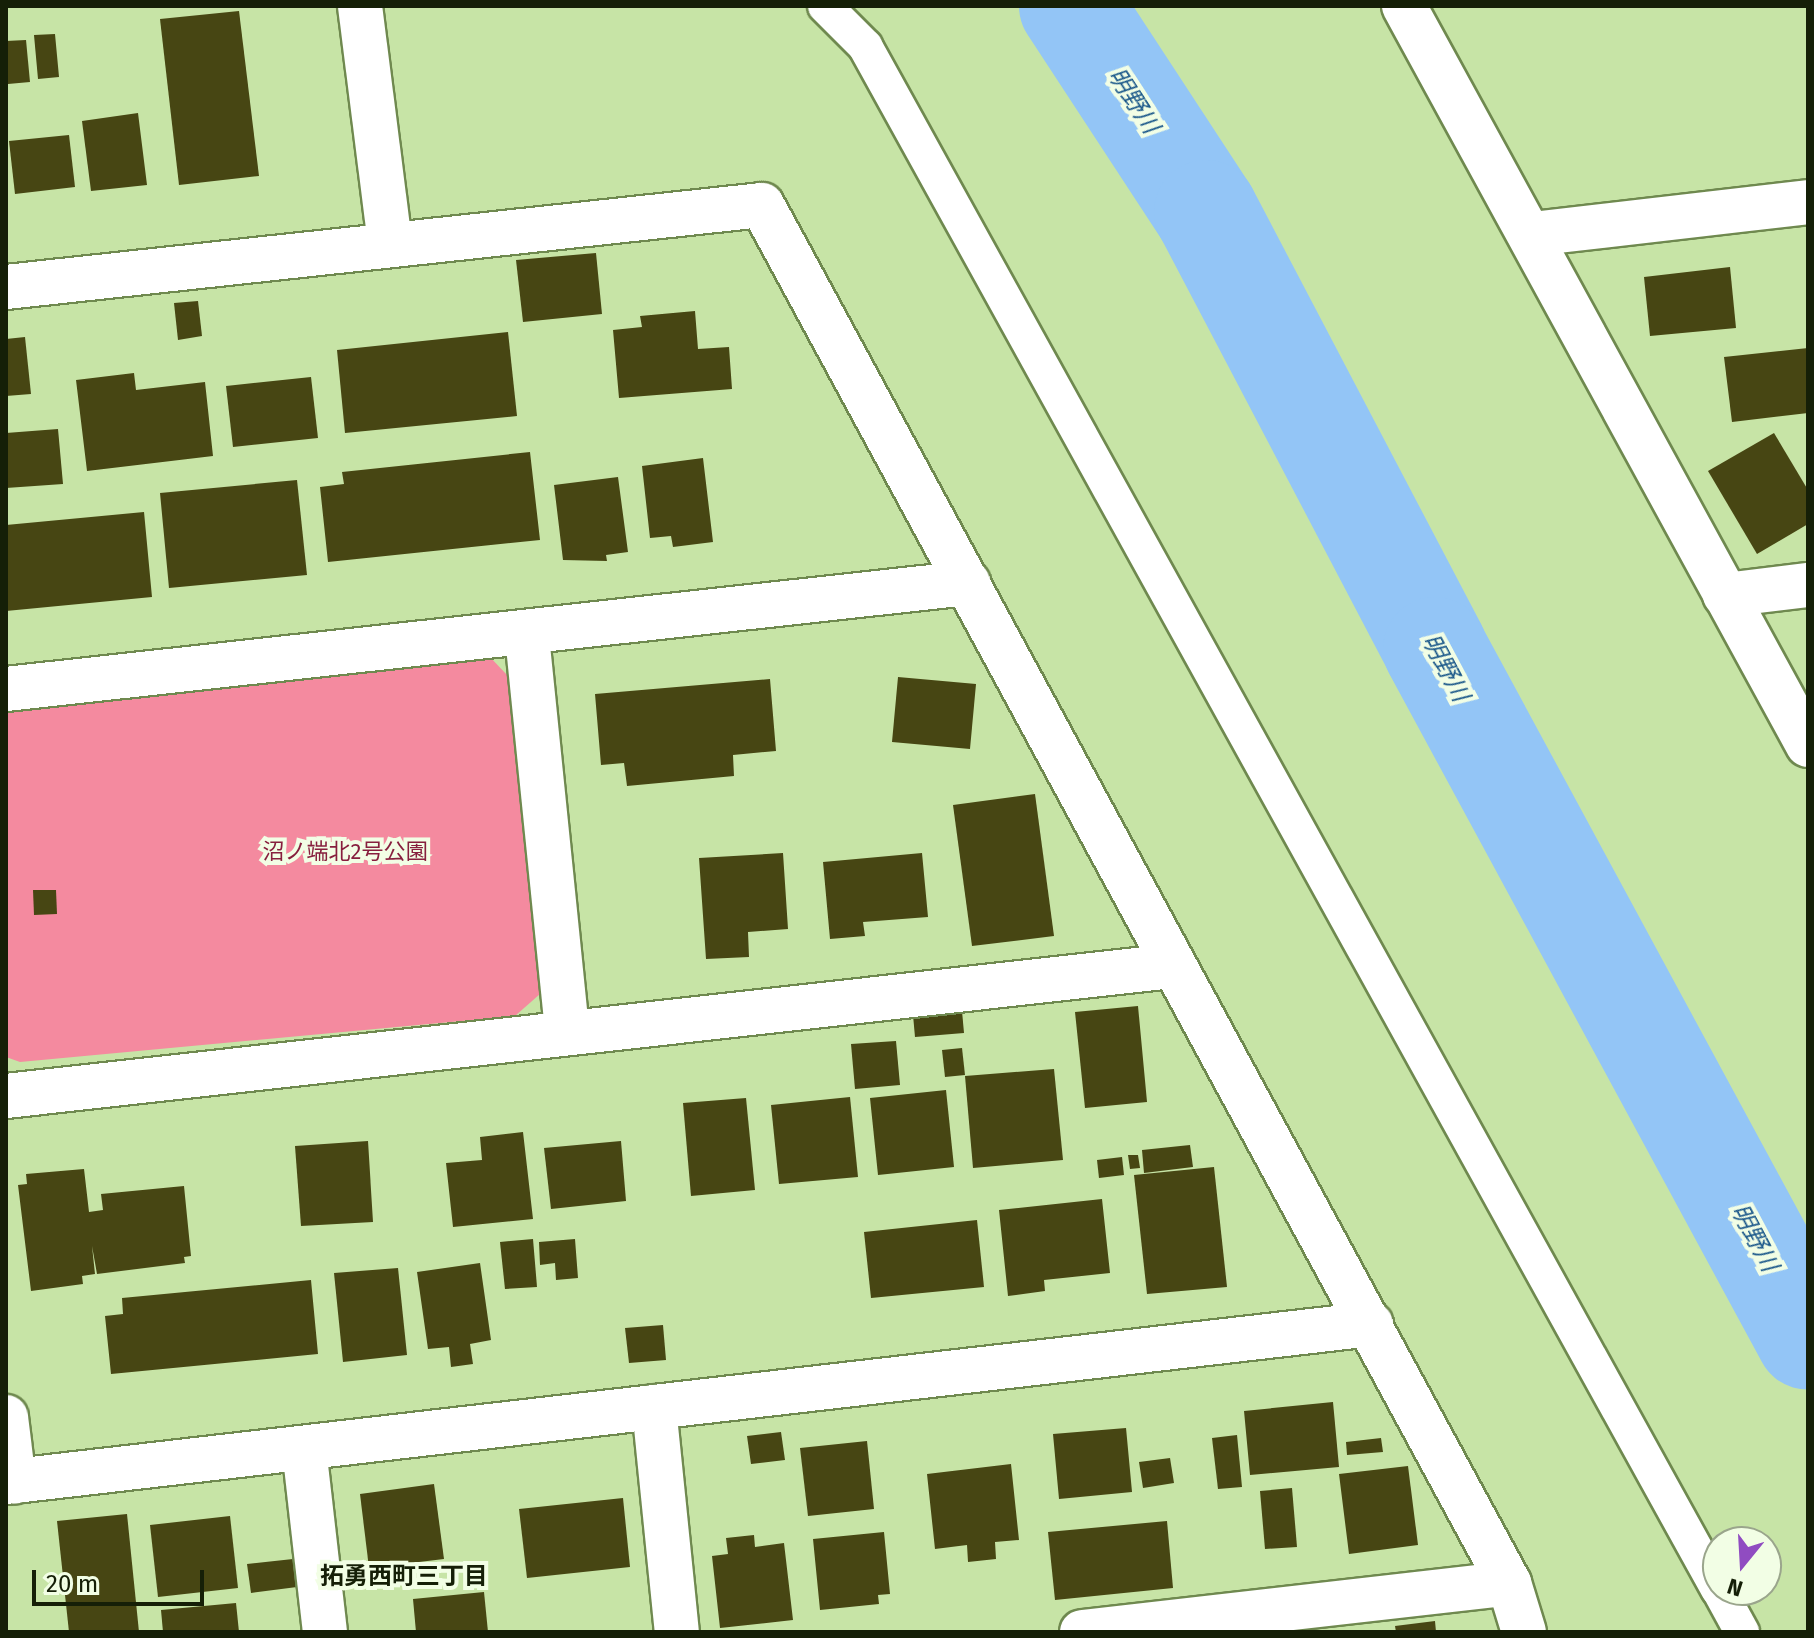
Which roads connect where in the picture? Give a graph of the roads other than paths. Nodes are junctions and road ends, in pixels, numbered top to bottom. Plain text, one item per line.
1 (360, 6) edge
2 (825, 6) edge
3 (1404, 6) edge
4 (1808, 202) edge
5 (1532, 234) junction
6 (390, 242) junction
7 (6, 287) edge
8 (968, 583) junction
9 (1808, 585) edge
10 (1725, 595) junction
11 (527, 636) junction
12 (6, 689) edge
13 (1808, 745) edge
14 (1172, 966) junction
15 (567, 1032) junction
16 (6, 1096) edge
17 (1371, 1324) junction
18 (654, 1407) junction
19 (6, 1417) edge
20 (304, 1448) junction
21 (10, 1482) edge
22 (1702, 1561) edge
23 (1509, 1583) junction
24 (1727, 1606) edge
25 (325, 1632) edge
26 (677, 1632) edge
27 (1082, 1632) edge
28 (1524, 1632) edge
29 (1742, 1632) edge

1 - 6 street
2 - 22 lane
3 - 5 street
4 - 5 street
5 - 10 street
6 - 7 street
6 - 8 street
8 - 11 street
8 - 14 street
9 - 10 street
10 - 13 street
11 - 12 street
11 - 15 street
14 - 15 street
14 - 17 street
15 - 16 street
17 - 18 street
17 - 23 street
18 - 20 street
18 - 26 street
19 - 21 street
20 - 21 street
20 - 25 street
23 - 27 street
23 - 28 street
24 - 29 lane

